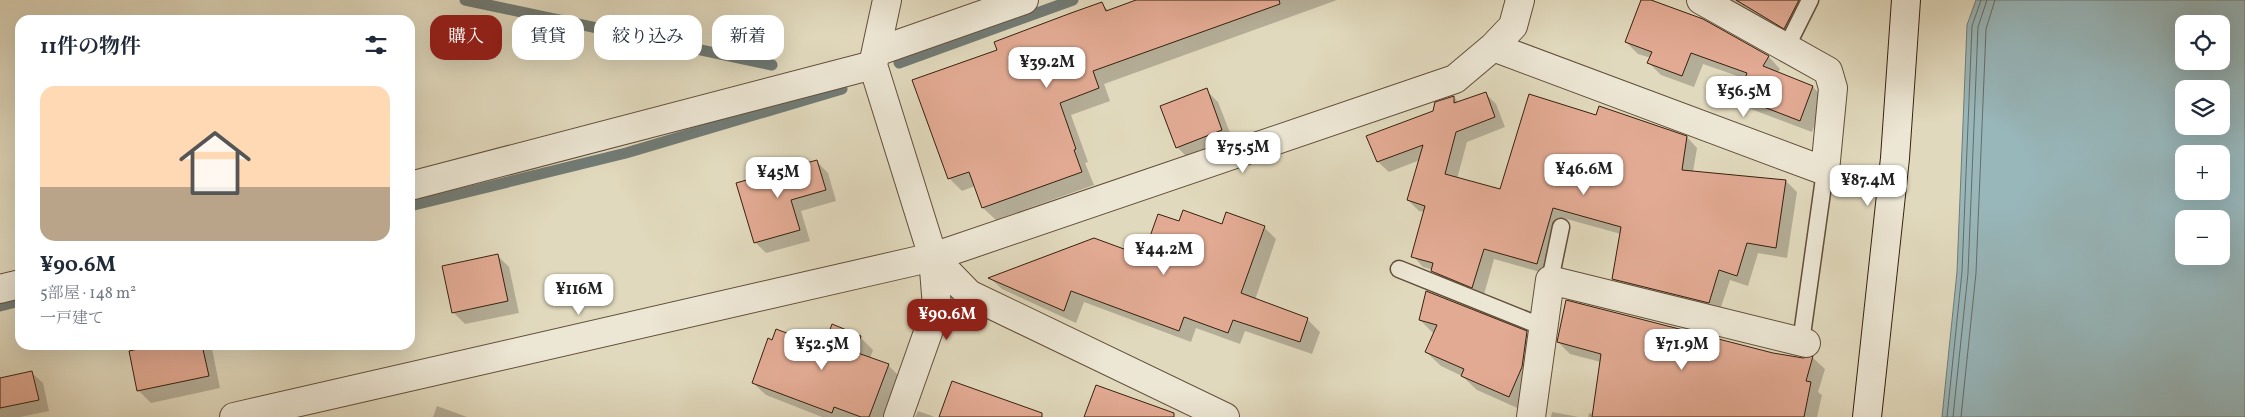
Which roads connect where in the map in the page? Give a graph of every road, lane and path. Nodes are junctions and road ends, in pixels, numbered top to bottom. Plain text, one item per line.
1 (887, 0) edge
2 (1024, 0) edge
3 (1520, 0) edge
4 (1701, 0) edge
5 (1810, 0) edge
6 (1906, 0) edge
7 (1493, 47) junction
8 (1786, 48) junction
9 (875, 58) junction
10 (1825, 171) junction
11 (415, 185) edge
12 (1561, 227) dead end
13 (933, 257) junction
14 (1399, 269) dead end
15 (1550, 280) junction
16 (15, 285) edge
17 (0, 289) edge
18 (1543, 326) junction
19 (1804, 342) joint
20 (234, 417) edge
21 (898, 417) edge
22 (1225, 417) edge
23 (1530, 417) edge
24 (1867, 417) edge

1 - 9 street
2 - 9 street
3 - 7 street
4 - 8 street
5 - 8 lane
6 - 24 street
7 - 10 street
7 - 13 street
8 - 10 street
9 - 11 street
9 - 13 street
10 - 19 lane
12 - 15 lane
13 - 20 street
13 - 21 street
13 - 22 street
14 - 18 lane
15 - 18 street
15 - 19 street
16 - 17 street
18 - 23 street

